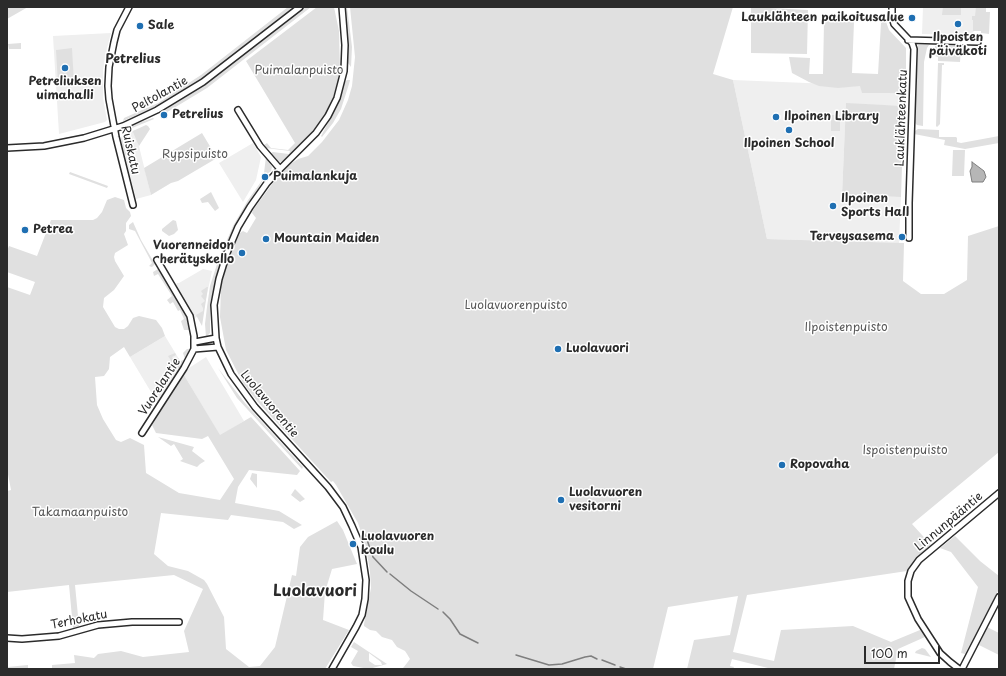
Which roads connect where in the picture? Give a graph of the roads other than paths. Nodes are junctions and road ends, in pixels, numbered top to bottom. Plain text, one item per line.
1 (129, 7) edge
2 (300, 7) edge
3 (338, 7) edge
4 (342, 7) edge
5 (892, 7) edge
6 (342, 19) junction
7 (908, 40) junction
8 (978, 42) dead end
9 (238, 110) dead end
10 (114, 129) junction
11 (7, 148) edge
12 (280, 168) junction
13 (133, 205) dead end
14 (909, 238) dead end
15 (157, 260) dead end
16 (216, 338) junction
17 (195, 342) junction
18 (218, 347) junction
19 (194, 349) junction
20 (142, 433) dead end
21 (999, 493) edge
22 (999, 597) edge
23 (179, 622) dead end
24 (7, 638) edge
25 (332, 669) edge
26 (959, 669) edge
27 (962, 669) edge

1 - 10 street, Ruiskatu
2 - 10 street, Peltolantie
3 - 6 street, Luolavuorentie
4 - 6 street, Luolavuorentie
5 - 7 street, Lauklähteenkatu
6 - 12 street, Luolavuorentie
7 - 8 street
7 - 14 street, Lauklähteenkatu
9 - 12 street
10 - 11 street, Peltolantie
10 - 13 street, Ruiskatu
12 - 16 street, Luolavuorentie
15 - 17 street, Vuorelantie
16 - 17 street
16 - 18 street, Luolavuorentie
17 - 19 street, Vuorelantie
18 - 19 street, Vuorelantie
18 - 25 street, Luolavuorentie
19 - 20 street, Vuorelantie
21 - 26 street, Linnunpääntie
22 - 27 street
23 - 24 street, Terhokatu

